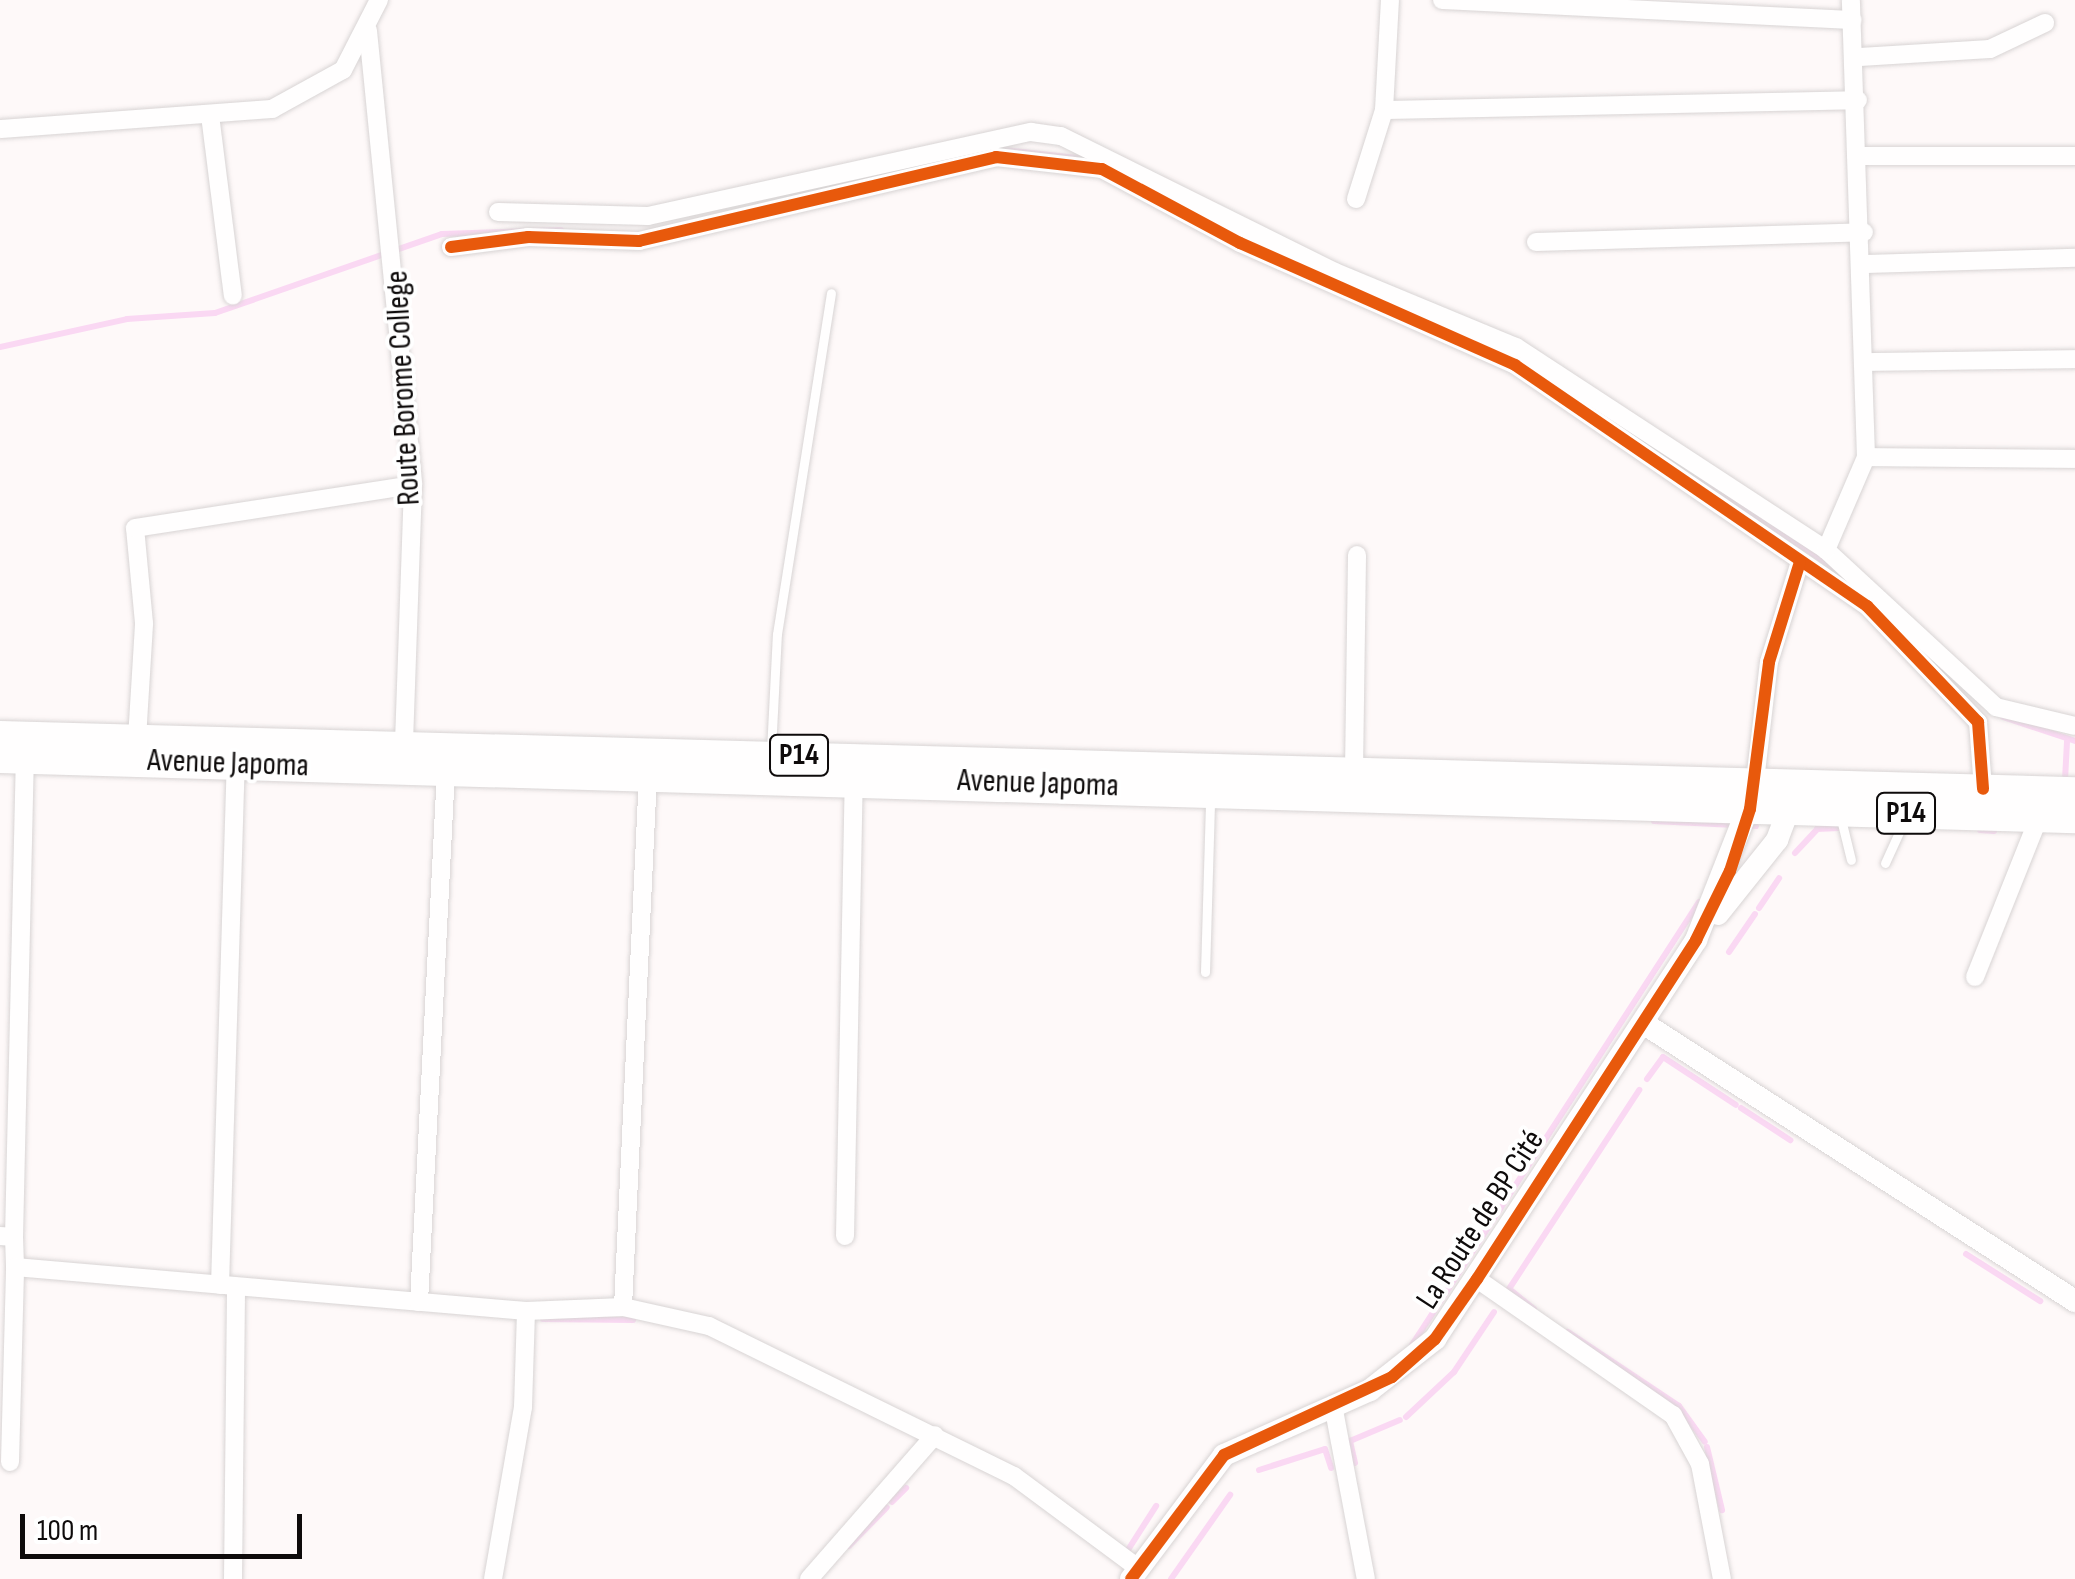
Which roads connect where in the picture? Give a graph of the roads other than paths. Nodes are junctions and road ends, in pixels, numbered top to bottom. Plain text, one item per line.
1 (379, 0) edge
2 (1390, 0) edge
3 (1442, 0) edge
4 (1851, 0) edge
5 (1853, 20) junction
6 (2045, 23) dead end
7 (368, 30) junction
8 (1860, 57) junction
9 (1858, 100) junction
10 (1384, 110) junction
11 (210, 115) junction
12 (0, 129) edge
13 (1856, 156) junction
14 (2075, 156) edge
15 (1356, 199) dead end
16 (498, 212) dead end
17 (1864, 232) junction
18 (1536, 242) dead end
19 (451, 247) dead end
20 (2075, 258) edge
21 (1867, 264) junction
22 (831, 293) dead end
23 (233, 296) dead end
24 (2075, 359) edge
25 (1868, 362) junction
26 (1866, 457) junction
27 (2075, 459) edge
28 (413, 485) junction
29 (1826, 550) junction
30 (1357, 555) dead end
31 (1800, 562) junction
32 (2075, 726) edge
33 (0, 736) edge
34 (137, 739) junction
35 (404, 747) junction
36 (236, 753) junction
37 (771, 755) junction
38 (13, 758) edge
39 (854, 768) junction
40 (446, 770) junction
41 (1354, 770) junction
42 (648, 775) junction
43 (1983, 789) junction
44 (1210, 790) junction
45 (2075, 792) edge
46 (1753, 795) junction
47 (1794, 796) junction
48 (1840, 811) junction
49 (1907, 813) junction
50 (2039, 817) junction
51 (2075, 818) edge
52 (1851, 860) dead end
53 (1885, 863) dead end
54 (1696, 940) junction
55 (1205, 972) dead end
56 (1975, 977) dead end
57 (1643, 1023) junction
58 (7, 1236) edge
59 (845, 1236) dead end
60 (15, 1267) junction
61 (1477, 1279) junction
62 (228, 1286) junction
63 (2075, 1301) edge
64 (419, 1302) junction
65 (623, 1307) junction
66 (526, 1311) junction
67 (1333, 1405) junction
68 (935, 1435) junction
69 (10, 1462) dead end
70 (1135, 1574) edge
71 (233, 1579) edge
72 (493, 1579) edge
73 (809, 1579) edge
74 (1366, 1579) edge
75 (1722, 1579) edge

1 - 7 street
2 - 10 street
3 - 5 street
4 - 5 street
5 - 8 street
6 - 8 street
7 - 11 street
7 - 28 street, Route Borome College
8 - 9 street
9 - 10 street
9 - 13 street
10 - 15 street
11 - 12 street
11 - 23 street
13 - 14 street
13 - 17 street
16 - 29 street
17 - 18 street
17 - 21 street
19 - 31 street
20 - 21 street
21 - 25 street
22 - 37 lane
24 - 25 street
25 - 26 street
26 - 27 street
26 - 29 street
28 - 34 street
28 - 35 street, Route Borome College
29 - 32 street
30 - 41 street
31 - 43 street
31 - 46 street
33 - 34 main road, Avenue Japoma / P14
34 - 36 main road, Avenue Japoma / P14
35 - 36 main road, Avenue Japoma / P14
35 - 37 main road, Avenue Japoma / P14
36 - 38 main road, Avenue Japoma / P14
36 - 40 main road, Avenue Japoma / P14
36 - 62 street
37 - 39 main road, Avenue Japoma / P14
38 - 58 street
39 - 41 main road, Avenue Japoma / P14
39 - 42 main road, Avenue Japoma / P14
39 - 44 main road, Avenue Japoma / P14
39 - 59 street
40 - 42 main road, Avenue Japoma / P14
40 - 64 street
41 - 46 main road, Avenue Japoma / P14
42 - 65 street
43 - 45 main road, Avenue Japoma / P14
43 - 47 main road, Avenue Japoma / P14
44 - 46 main road, Avenue Japoma / P14
44 - 55 lane
46 - 47 main road, Avenue Japoma / P14
46 - 54 street, La Route de BP Cité
47 - 48 main road, Avenue Japoma / P14
47 - 54 street, La Route de BP Cité
48 - 49 main road, Avenue Japoma / P14
48 - 52 lane
49 - 50 main road, Avenue Japoma / P14
49 - 53 lane
50 - 51 main road, Avenue Japoma / P14
50 - 56 street
54 - 57 street, La Route de BP Cité
57 - 61 street, La Route de BP Cité
57 - 63 street
58 - 60 street
60 - 62 street
60 - 69 street
61 - 67 street, La Route de BP Cité
61 - 75 street
62 - 64 street
62 - 71 street
64 - 66 street
65 - 66 street
65 - 68 street
66 - 72 street
67 - 70 street, La Route de BP Cité
67 - 74 street
68 - 70 street
68 - 73 street

